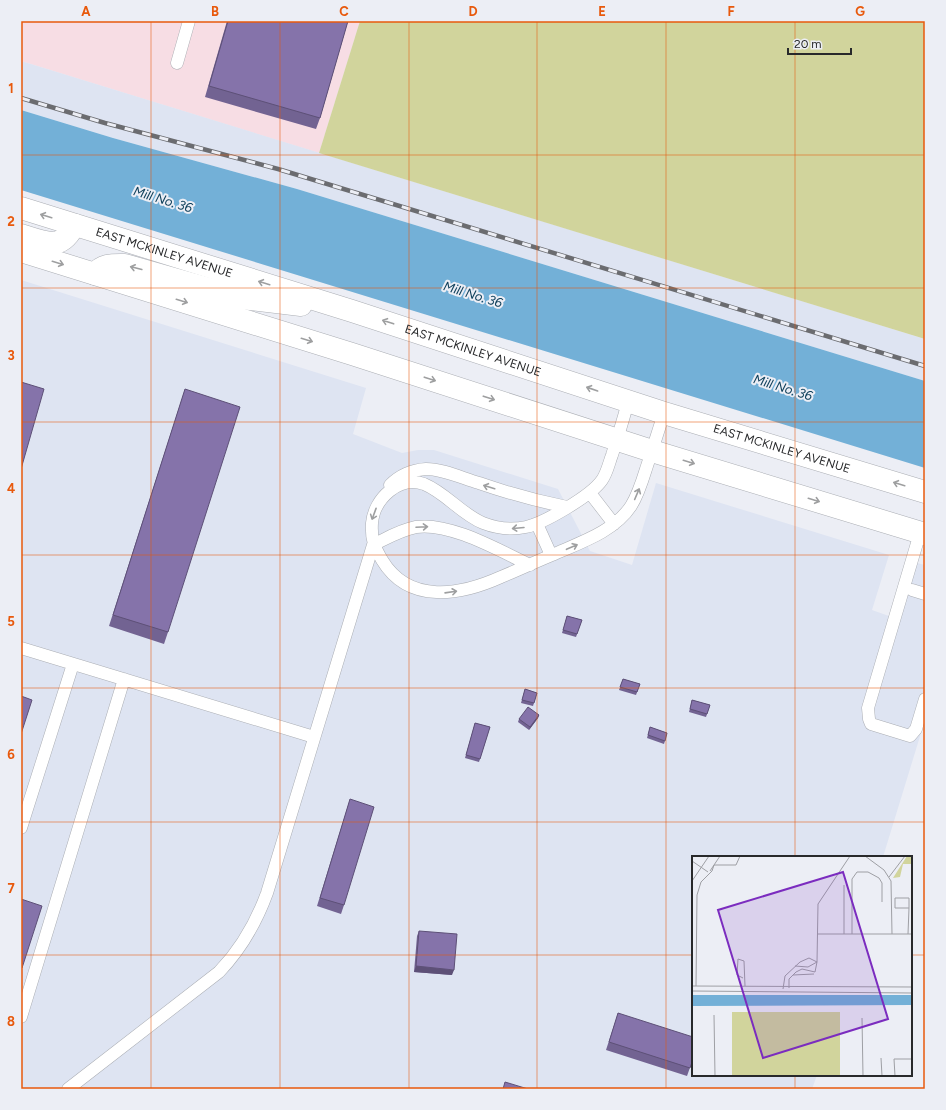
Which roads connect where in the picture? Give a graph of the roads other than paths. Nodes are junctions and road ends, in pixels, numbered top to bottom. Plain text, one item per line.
1 (189, 21) edge
2 (177, 63) dead end
3 (21, 208) edge
4 (75, 225) junction
5 (21, 235) edge
6 (21, 251) edge
7 (95, 274) junction
8 (352, 310) junction
9 (628, 402) junction
10 (664, 413) junction
11 (617, 440) junction
12 (652, 451) junction
13 (925, 492) edge
14 (590, 493) junction
15 (383, 498) junction
16 (567, 507) junction
17 (537, 524) junction
18 (614, 524) junction
19 (922, 533) edge
20 (373, 545) junction
21 (551, 555) junction
22 (530, 565) junction
23 (912, 590) dead end
24 (925, 594) edge
25 (21, 648) edge
26 (73, 664) junction
27 (124, 679) junction
28 (925, 699) edge
29 (314, 737) junction
30 (21, 828) edge
31 (21, 1017) edge
32 (68, 1089) edge

1 - 2 lane
4 -> 3 main road, EAST MCKINLEY AVENUE
4 - 5 main road
8 -> 4 main road, EAST MCKINLEY AVENUE
6 -> 7 main road
8 -> 7 main road
7 -> 11 main road
9 -> 8 main road, EAST MCKINLEY AVENUE
9 - 10 main road, EAST MCKINLEY AVENUE
9 - 11 lane
10 - 12 lane
13 -> 10 main road, EAST MCKINLEY AVENUE
11 - 12 main road
11 - 14 lane
18 -> 12 lane
12 -> 19 main road
14 - 16 lane
14 - 18 lane
16 -> 15 lane
17 -> 15 lane
15 -> 20 lane
16 - 17 lane
17 - 21 lane
21 -> 18 lane
19 - 28 lane
20 -> 22 lane
20 -> 22 lane
20 - 29 lane
21 - 22 lane
23 - 24 lane
25 - 26 lane
26 - 27 lane
26 - 30 lane
27 - 29 lane
27 - 31 lane
29 - 32 lane

